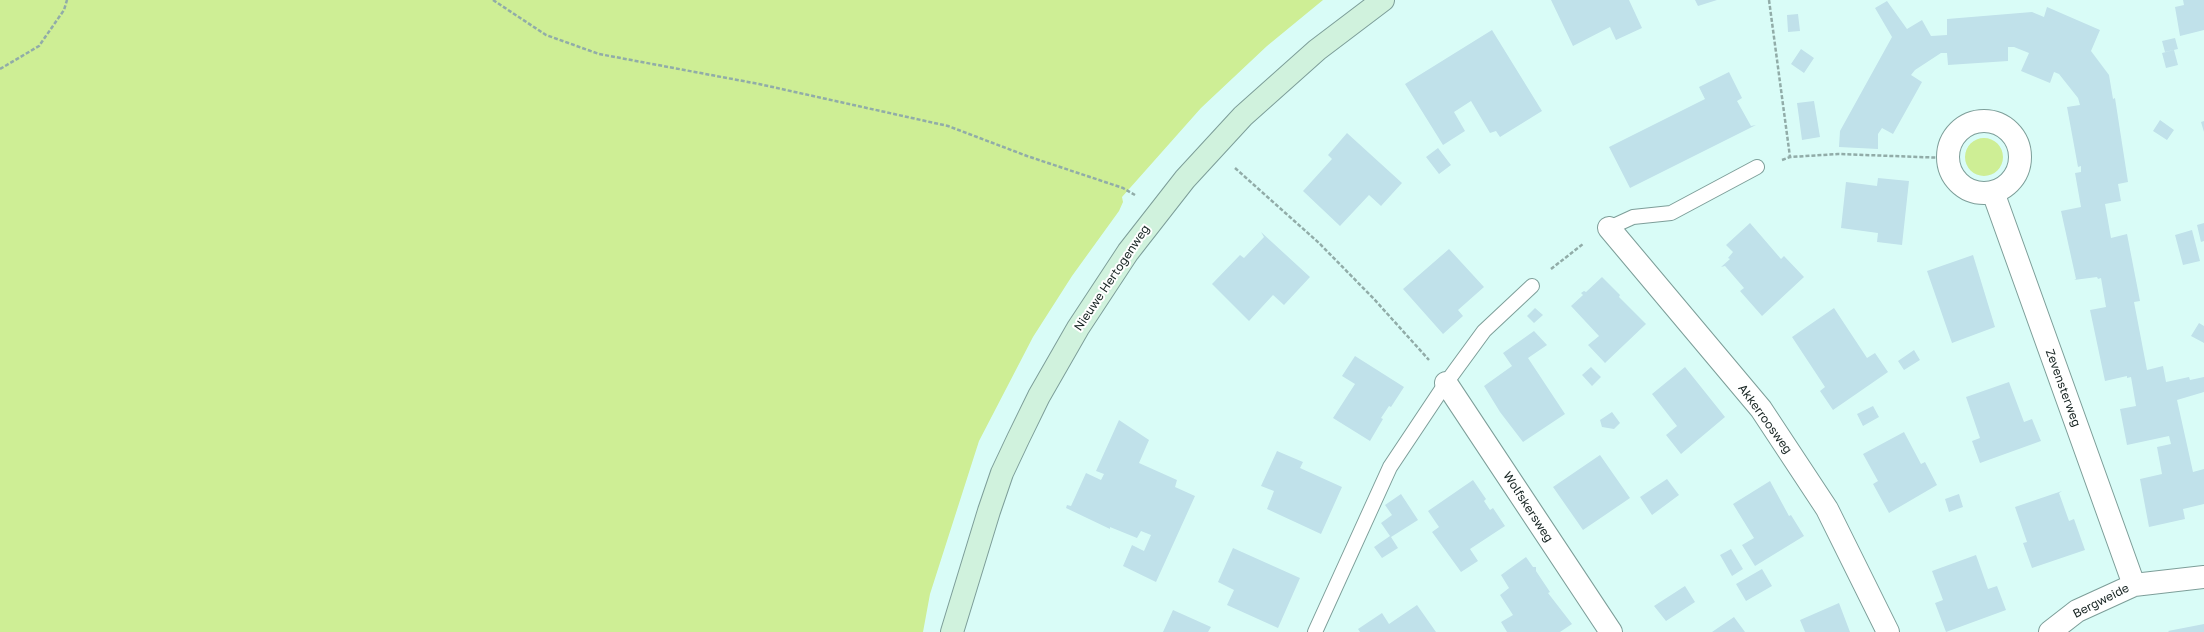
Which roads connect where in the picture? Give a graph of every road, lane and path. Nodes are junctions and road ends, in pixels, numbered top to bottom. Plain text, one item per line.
1 (67, 0) edge
2 (493, 0) edge
3 (1383, 0) edge
4 (1769, 0) edge
5 (0, 69) edge
6 (1790, 157) junction
7 (1947, 158) junction
8 (1232, 165) dead end
9 (1758, 167) joint
10 (1993, 192) junction
11 (1135, 195) dead end
12 (1609, 228) junction
13 (1532, 286) joint
14 (1446, 383) junction
15 (2204, 577) edge
16 (2134, 585) junction
17 (952, 632) edge
18 (1315, 632) edge
19 (1611, 632) edge
20 (1888, 632) edge
21 (2050, 632) edge

1 - 5 path
2 - 11 path
3 - 17 main road, Nieuwe Hertogenweg
4 - 6 path
6 - 7 path
6 - 9 path
7 - 10 street
7 - 10 street
8 - 14 path
9 - 12 lane
10 - 16 street, Zevensterweg
12 - 13 path
12 - 20 street, Akkerroosweg
13 - 14 lane
14 - 18 lane
14 - 19 street, Wolfskersweg
15 - 16 street, Bergweide
16 - 21 street, Bergweide

